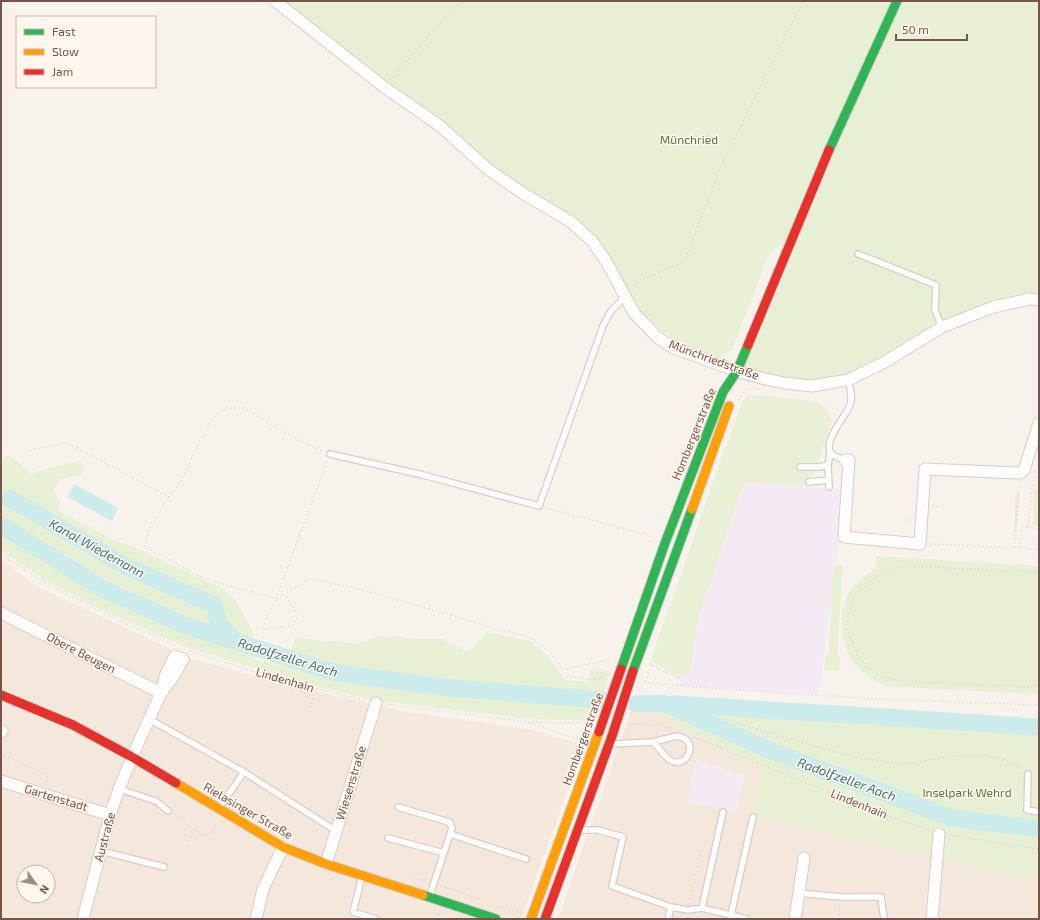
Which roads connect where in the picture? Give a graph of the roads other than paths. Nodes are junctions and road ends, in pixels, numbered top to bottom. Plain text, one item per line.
1 (275, 1) edge
2 (897, 1) edge
3 (858, 254) dead end
4 (625, 297) junction
5 (1039, 300) edge
6 (942, 327) junction
7 (737, 371) junction
8 (848, 380) junction
9 (1039, 423) edge
10 (830, 452) junction
11 (330, 454) road end
12 (845, 460) joint
13 (828, 465) junction
14 (800, 467) dead end
15 (809, 482) dead end
16 (1, 613) edge
17 (161, 694) joint
18 (1, 695) edge
19 (376, 703) road end
20 (149, 719) junction
21 (610, 740) junction
22 (653, 742) junction
23 (132, 756) junction
24 (244, 772) junction
25 (1028, 774) road end
26 (1, 781) edge
27 (119, 789) junction
28 (398, 807) dead end
29 (219, 809) junction
30 (168, 811) road end
31 (723, 812) dead end
32 (1039, 812) edge
33 (110, 815) junction
34 (753, 817) dead end
35 (578, 830) junction
36 (336, 831) junction
37 (450, 834) junction
38 (939, 834) road end
39 (388, 838) dead end
40 (283, 846) junction
41 (101, 851) junction
42 (444, 853) junction
43 (804, 858) dead end
44 (526, 859) dead end
45 (326, 864) junction
46 (164, 867) dead end
47 (363, 876) junction
48 (798, 894) junction
49 (429, 898) junction
50 (671, 907) junction
51 (702, 908) junction
52 (731, 915) junction
53 (83, 919) edge
54 (256, 919) edge
55 (376, 919) edge
56 (496, 919) edge
57 (531, 919) edge
58 (545, 919) edge
59 (668, 919) edge
60 (747, 919) edge
61 (795, 919) edge
62 (884, 919) edge
63 (932, 919) edge

1 - 4 street, Münchriedstraße
2 - 7 main road
3 - 6 lane
4 - 7 street, Münchriedstraße
4 - 11 lane
5 - 6 street, Münchriedstraße
6 - 8 street, Münchriedstraße
7 - 8 street, Münchriedstraße
7 - 21 main road, Hombergerstraße, bridge
7 - 57 main road, Hombergerstraße, bridge
8 - 10 lane
9 - 12 street
10 - 12 lane
10 - 13 lane
13 - 14 lane
13 - 15 lane
16 - 17 street, Obere Beugen
17 - 20 street, Austraße
18 - 23 main road, Rielasinger Straße
19 - 36 street, Wiesenstraße
20 - 23 street, Austraße
20 - 24 lane
21 - 22 lane
21 - 35 main road, Hombergerstraße
22 - 22 lane
23 - 27 street, Austraße
23 - 29 main road, Rielasinger Straße
24 - 29 lane
24 - 36 lane
25 - 32 lane
26 - 33 street, Gartenstadt
27 - 30 lane
27 - 33 street, Austraße
28 - 37 lane
29 - 40 main road, Rielasinger Straße
31 - 51 lane
33 - 41 street, Austraße
34 - 52 lane
35 - 50 lane
35 - 58 main road, Hombergerstraße
36 - 45 street, Wiesenstraße
37 - 42 lane
37 - 44 lane
38 - 63 street
39 - 42 lane
40 - 45 main road, Rielasinger Straße
40 - 54 street
41 - 46 lane
41 - 53 street, Austraße
42 - 49 lane
43 - 48 street
45 - 47 main road, Rielasinger Straße
47 - 49 main road, Rielasinger Straße
47 - 55 lane
48 - 61 street
48 - 62 lane
49 - 56 main road, Rielasinger Straße
50 - 51 lane
50 - 59 lane
51 - 52 lane
52 - 60 lane

